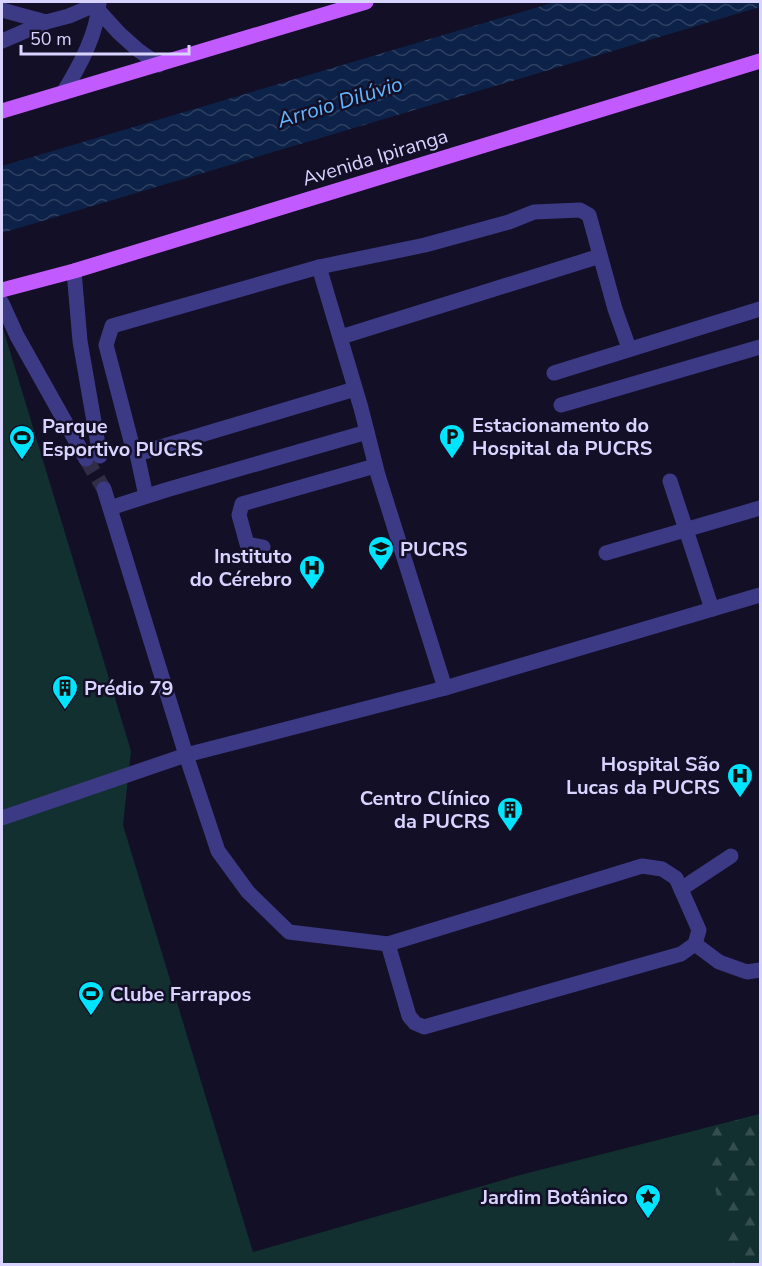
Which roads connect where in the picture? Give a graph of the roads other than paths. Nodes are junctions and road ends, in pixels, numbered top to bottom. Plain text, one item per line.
1 (366, 2) edge
2 (99, 5) edge
3 (2, 10) edge
4 (46, 22) junction
5 (2, 41) edge
6 (760, 61) edge
7 (159, 65) junction
8 (63, 93) junction
9 (2, 111) edge
10 (600, 256) junction
11 (319, 267) junction
12 (74, 271) junction
13 (2, 290) edge
14 (2, 303) edge
15 (760, 309) edge
16 (341, 337) junction
17 (760, 347) edge
18 (629, 348) junction
19 (554, 373) dead end
20 (356, 389) junction
21 (561, 405) dead end
22 (367, 432) junction
23 (137, 454) junction
24 (375, 466) junction
25 (670, 481) dead end
26 (104, 489) tunnel mouth
27 (146, 496) junction
28 (110, 508) junction
29 (760, 508) edge
30 (686, 530) junction
31 (262, 547) dead end
32 (606, 554) dead end
33 (760, 595) edge
34 (712, 609) junction
35 (445, 688) junction
36 (186, 755) junction
37 (2, 818) edge
38 (731, 856) dead end
39 (681, 889) junction
40 (388, 944) junction
41 (695, 944) junction
42 (760, 970) edge

1 - 7 main road
2 - 4 street
2 - 7 street
2 - 8 street
3 - 4 street
4 - 5 street
6 - 12 main road, Avenida Ipiranga
7 - 8 main road
8 - 9 main road
10 - 11 street
10 - 16 street
10 - 18 street
11 - 16 street
11 - 23 street
12 - 13 main road, Avenida Ipiranga
12 - 14 street
15 - 18 street
16 - 20 street
17 - 21 street
18 - 19 street
20 - 22 street
20 - 23 street
22 - 24 street
22 - 27 street
23 - 27 street
24 - 31 street
24 - 35 street
25 - 30 street
26 - 28 street
27 - 28 street
28 - 36 street
29 - 30 street
30 - 32 street
30 - 34 street
33 - 34 street
34 - 35 street
35 - 36 street
36 - 37 street
36 - 40 street
38 - 39 street
39 - 40 street
39 - 41 street
40 - 41 street
41 - 42 street

